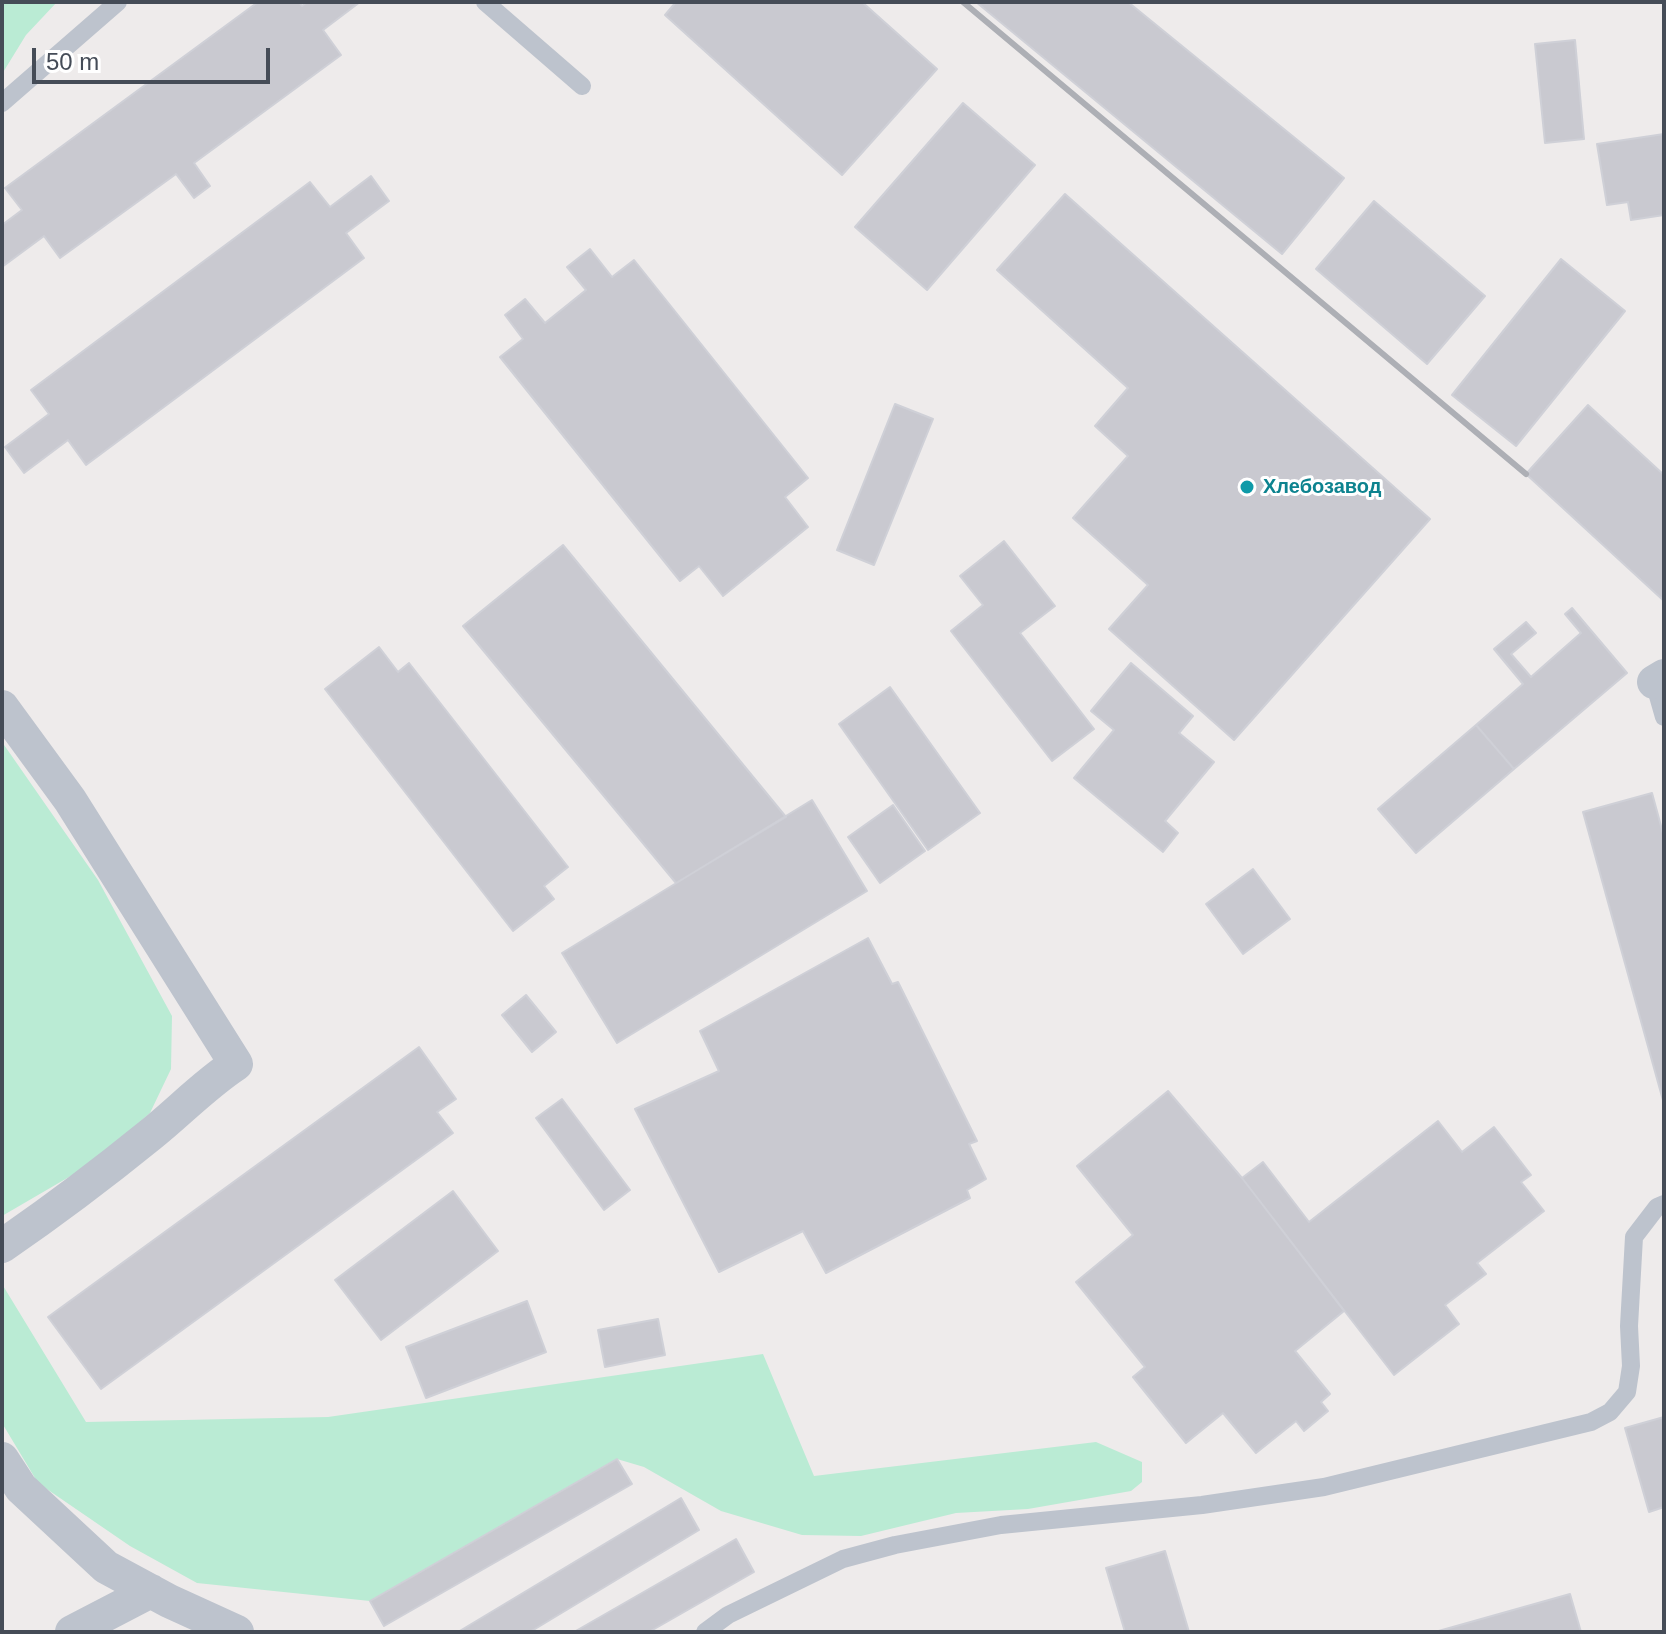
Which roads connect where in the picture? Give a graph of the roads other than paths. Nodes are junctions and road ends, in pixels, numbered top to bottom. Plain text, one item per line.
1 (118, 2) edge
2 (485, 2) edge
3 (582, 86) dead end
4 (2, 103) edge
5 (1659, 679) edge
6 (2, 707) edge
7 (1664, 717) edge
8 (1664, 1204) edge
9 (2, 1246) edge
10 (2, 1459) edge
11 (151, 1591) junction
12 (72, 1632) edge
13 (237, 1632) edge
14 (705, 1632) edge

1 - 4 lane
2 - 3 lane
5 - 7 lane
6 - 9 street
8 - 14 lane
10 - 11 street
11 - 12 street
11 - 13 street

